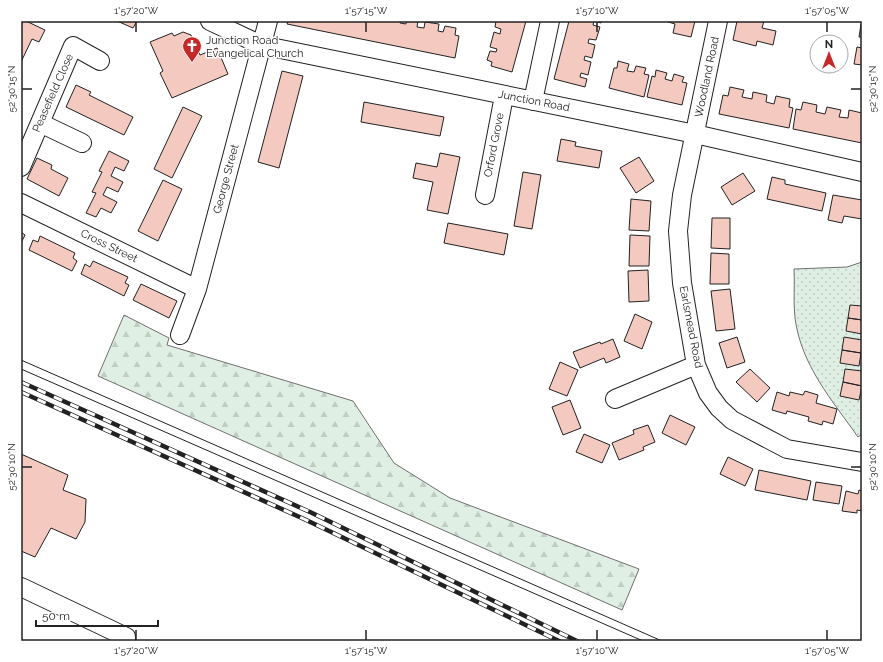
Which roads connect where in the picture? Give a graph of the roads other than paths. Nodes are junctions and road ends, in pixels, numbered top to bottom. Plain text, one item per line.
1 (210, 21) edge
2 (268, 21) edge
3 (550, 21) edge
4 (718, 21) edge
5 (261, 45) junction
6 (100, 61) dead end
7 (504, 96) junction
8 (533, 101) junction
9 (40, 122) junction
10 (695, 134) junction
11 (82, 143) dead end
12 (21, 167) edge
13 (862, 172) edge
14 (485, 195) dead end
15 (21, 203) edge
16 (196, 289) junction
17 (180, 335) dead end
18 (696, 365) junction
19 (615, 399) dead end
20 (862, 462) edge
21 (21, 588) edge
22 (126, 639) edge

1 - 5 street, Junction Road
2 - 5 street, George Street
3 - 8 street
4 - 10 street, Woodland Road
5 - 7 street, Junction Road
5 - 16 street, George Street
6 - 9 street, Peasefield Close
7 - 8 street, Junction Road
7 - 14 street, Orford Grove
8 - 10 street, Junction Road
9 - 11 street
9 - 12 street, Peasefield Close
10 - 13 street, Junction Road
10 - 18 street, Earlsmead Road
15 - 16 street, Cross Street
16 - 17 street, George Street
18 - 19 street
18 - 20 street, Earlsmead Road
21 - 22 street

